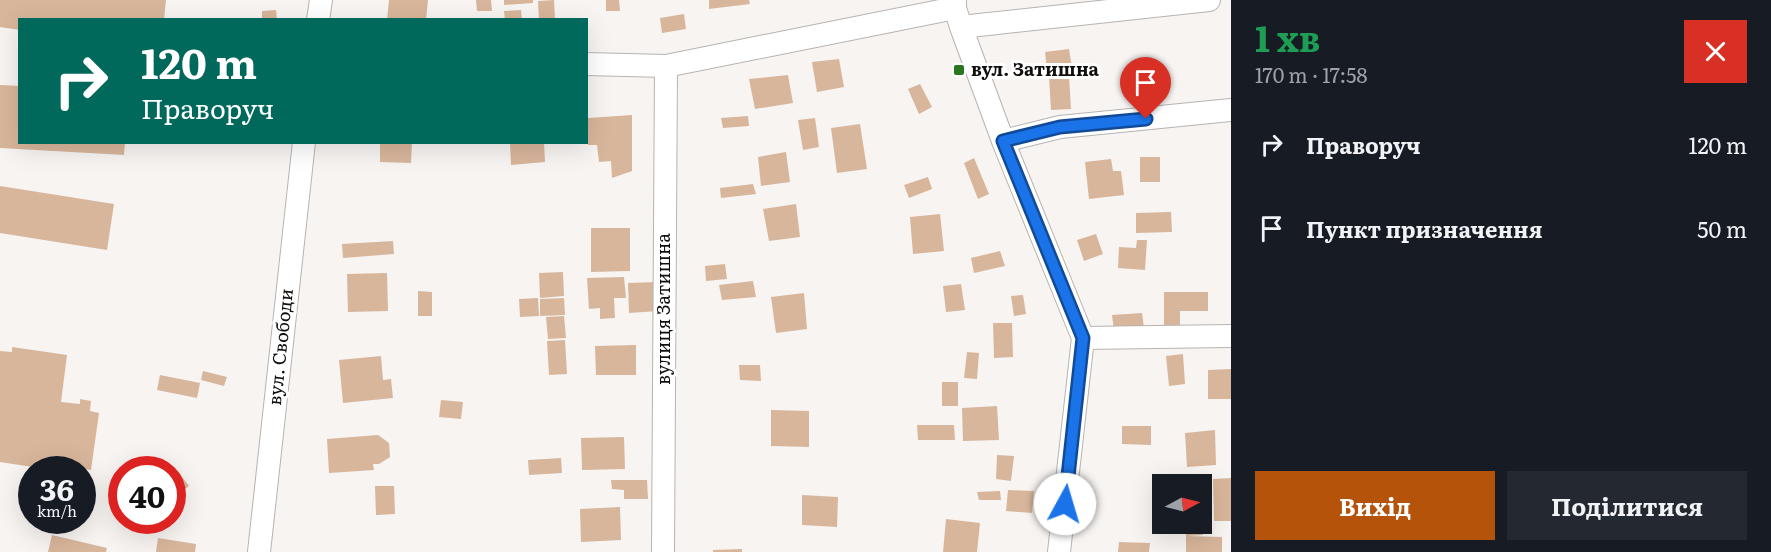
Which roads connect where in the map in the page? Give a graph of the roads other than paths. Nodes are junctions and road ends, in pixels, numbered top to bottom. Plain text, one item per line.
1 (321, 0) edge
2 (1209, 0) edge
3 (957, 11) edge
4 (318, 18) edge
5 (588, 64) edge
6 (666, 66) junction
7 (1231, 111) edge
8 (1003, 141) junction
9 (304, 144) edge
10 (1231, 336) edge
11 (1083, 338) junction
12 (259, 552) edge
13 (663, 552) edge
14 (1059, 552) edge

1 - 4 street
2 - 3 street
3 - 6 street
3 - 8 street
5 - 6 street
6 - 13 street, вулиця Затишна
7 - 8 street
8 - 11 street
9 - 12 street, вул. Свободи
10 - 11 street
11 - 14 street

